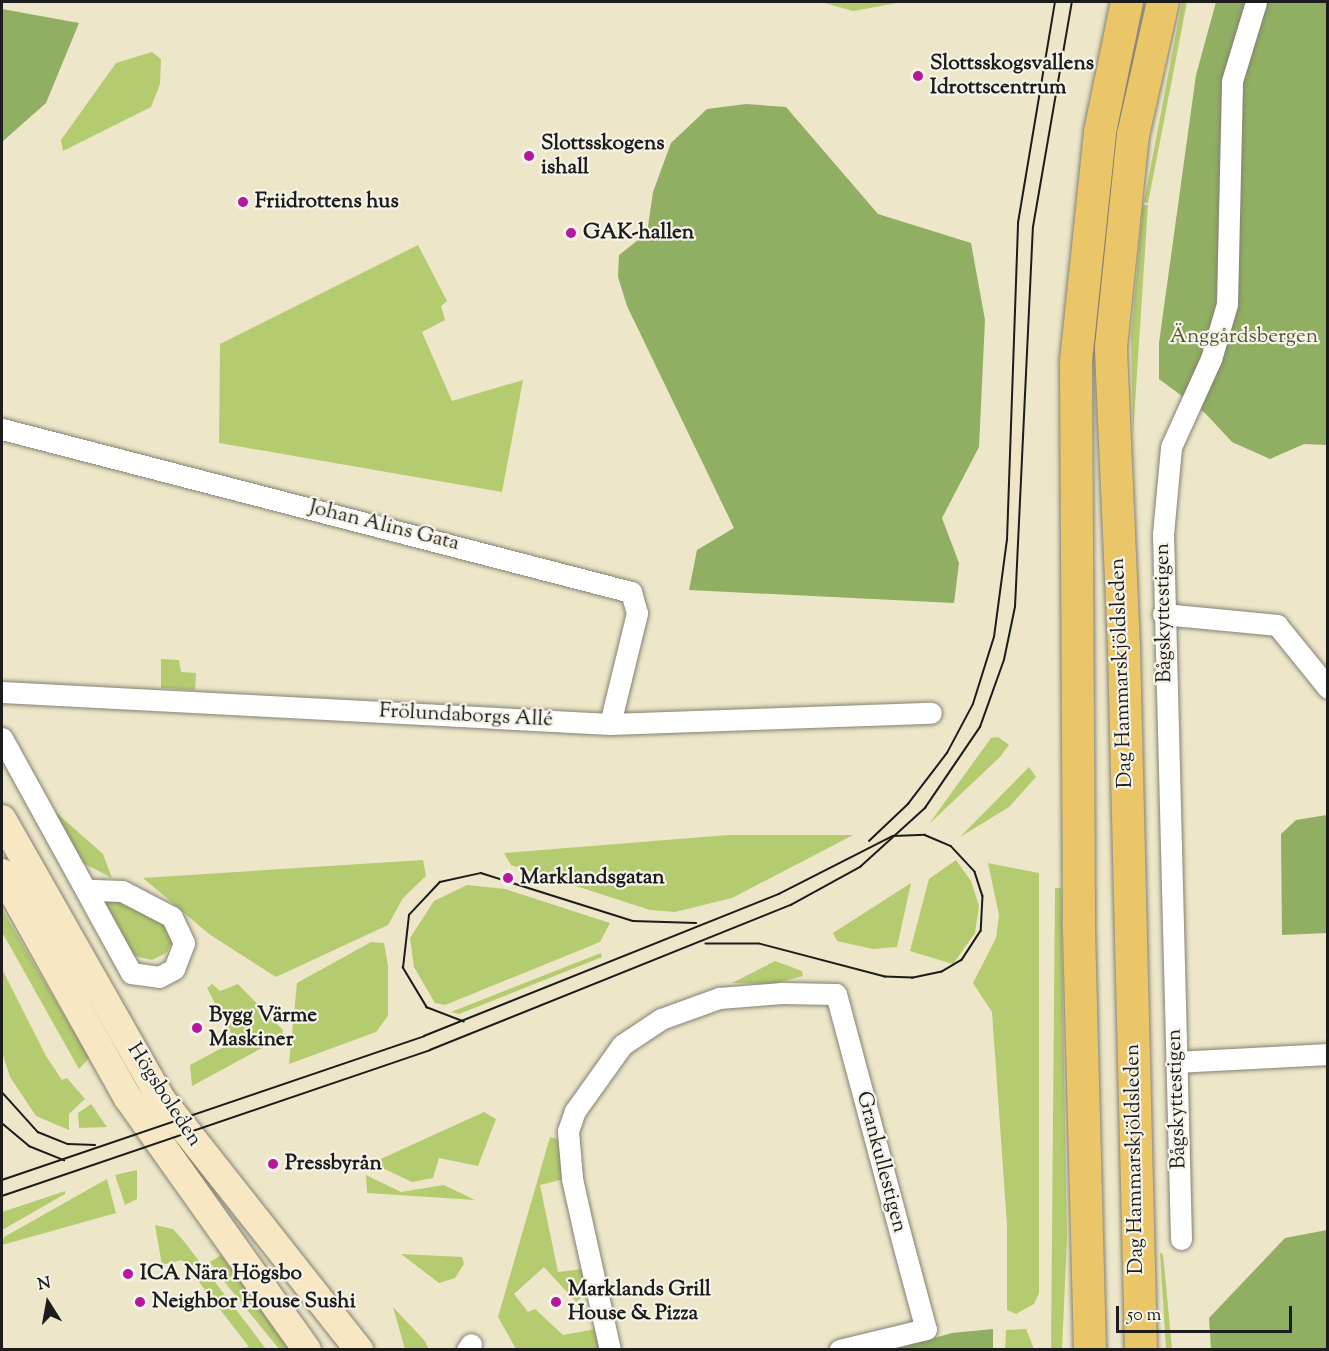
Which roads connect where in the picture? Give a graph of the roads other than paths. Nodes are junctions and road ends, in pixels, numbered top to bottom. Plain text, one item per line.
1 (1127, 2) edge
2 (1162, 2) edge
3 (1256, 2) edge
4 (2, 429) edge
5 (1163, 614) junction
6 (1328, 688) edge
7 (2, 692) edge
8 (931, 713) dead end
9 (610, 724) junction
10 (2, 738) edge
11 (2, 819) edge
12 (2, 873) edge
13 (87, 890) junction
14 (1328, 1054) edge
15 (1176, 1062) junction
16 (1086, 1239) junction
17 (1181, 1239) dead end
18 (307, 1350) edge
19 (360, 1350) edge
20 (610, 1350) edge
21 (839, 1350) edge
22 (1073, 1350) edge
23 (1090, 1350) edge
24 (1141, 1350) edge

1 - 16 main road, Dag Hammarskjöldsleden
2 - 24 main road, Dag Hammarskjöldsleden
3 - 5 street, Bågskyttestigen
4 - 9 street, Johan Alins Gata
5 - 6 street
5 - 15 street, Bågskyttestigen
7 - 9 street, Frölundaborgs Allé
8 - 9 street, Frölundaborgs Allé
10 - 13 street
11 - 19 main road, Högsboleden
12 - 18 main road, Högsboleden
13 - 13 street
14 - 15 street
15 - 17 street, Bågskyttestigen
16 - 22 main road
16 - 23 main road, Dag Hammarskjöldsleden
20 - 21 street, Grankullestigen

